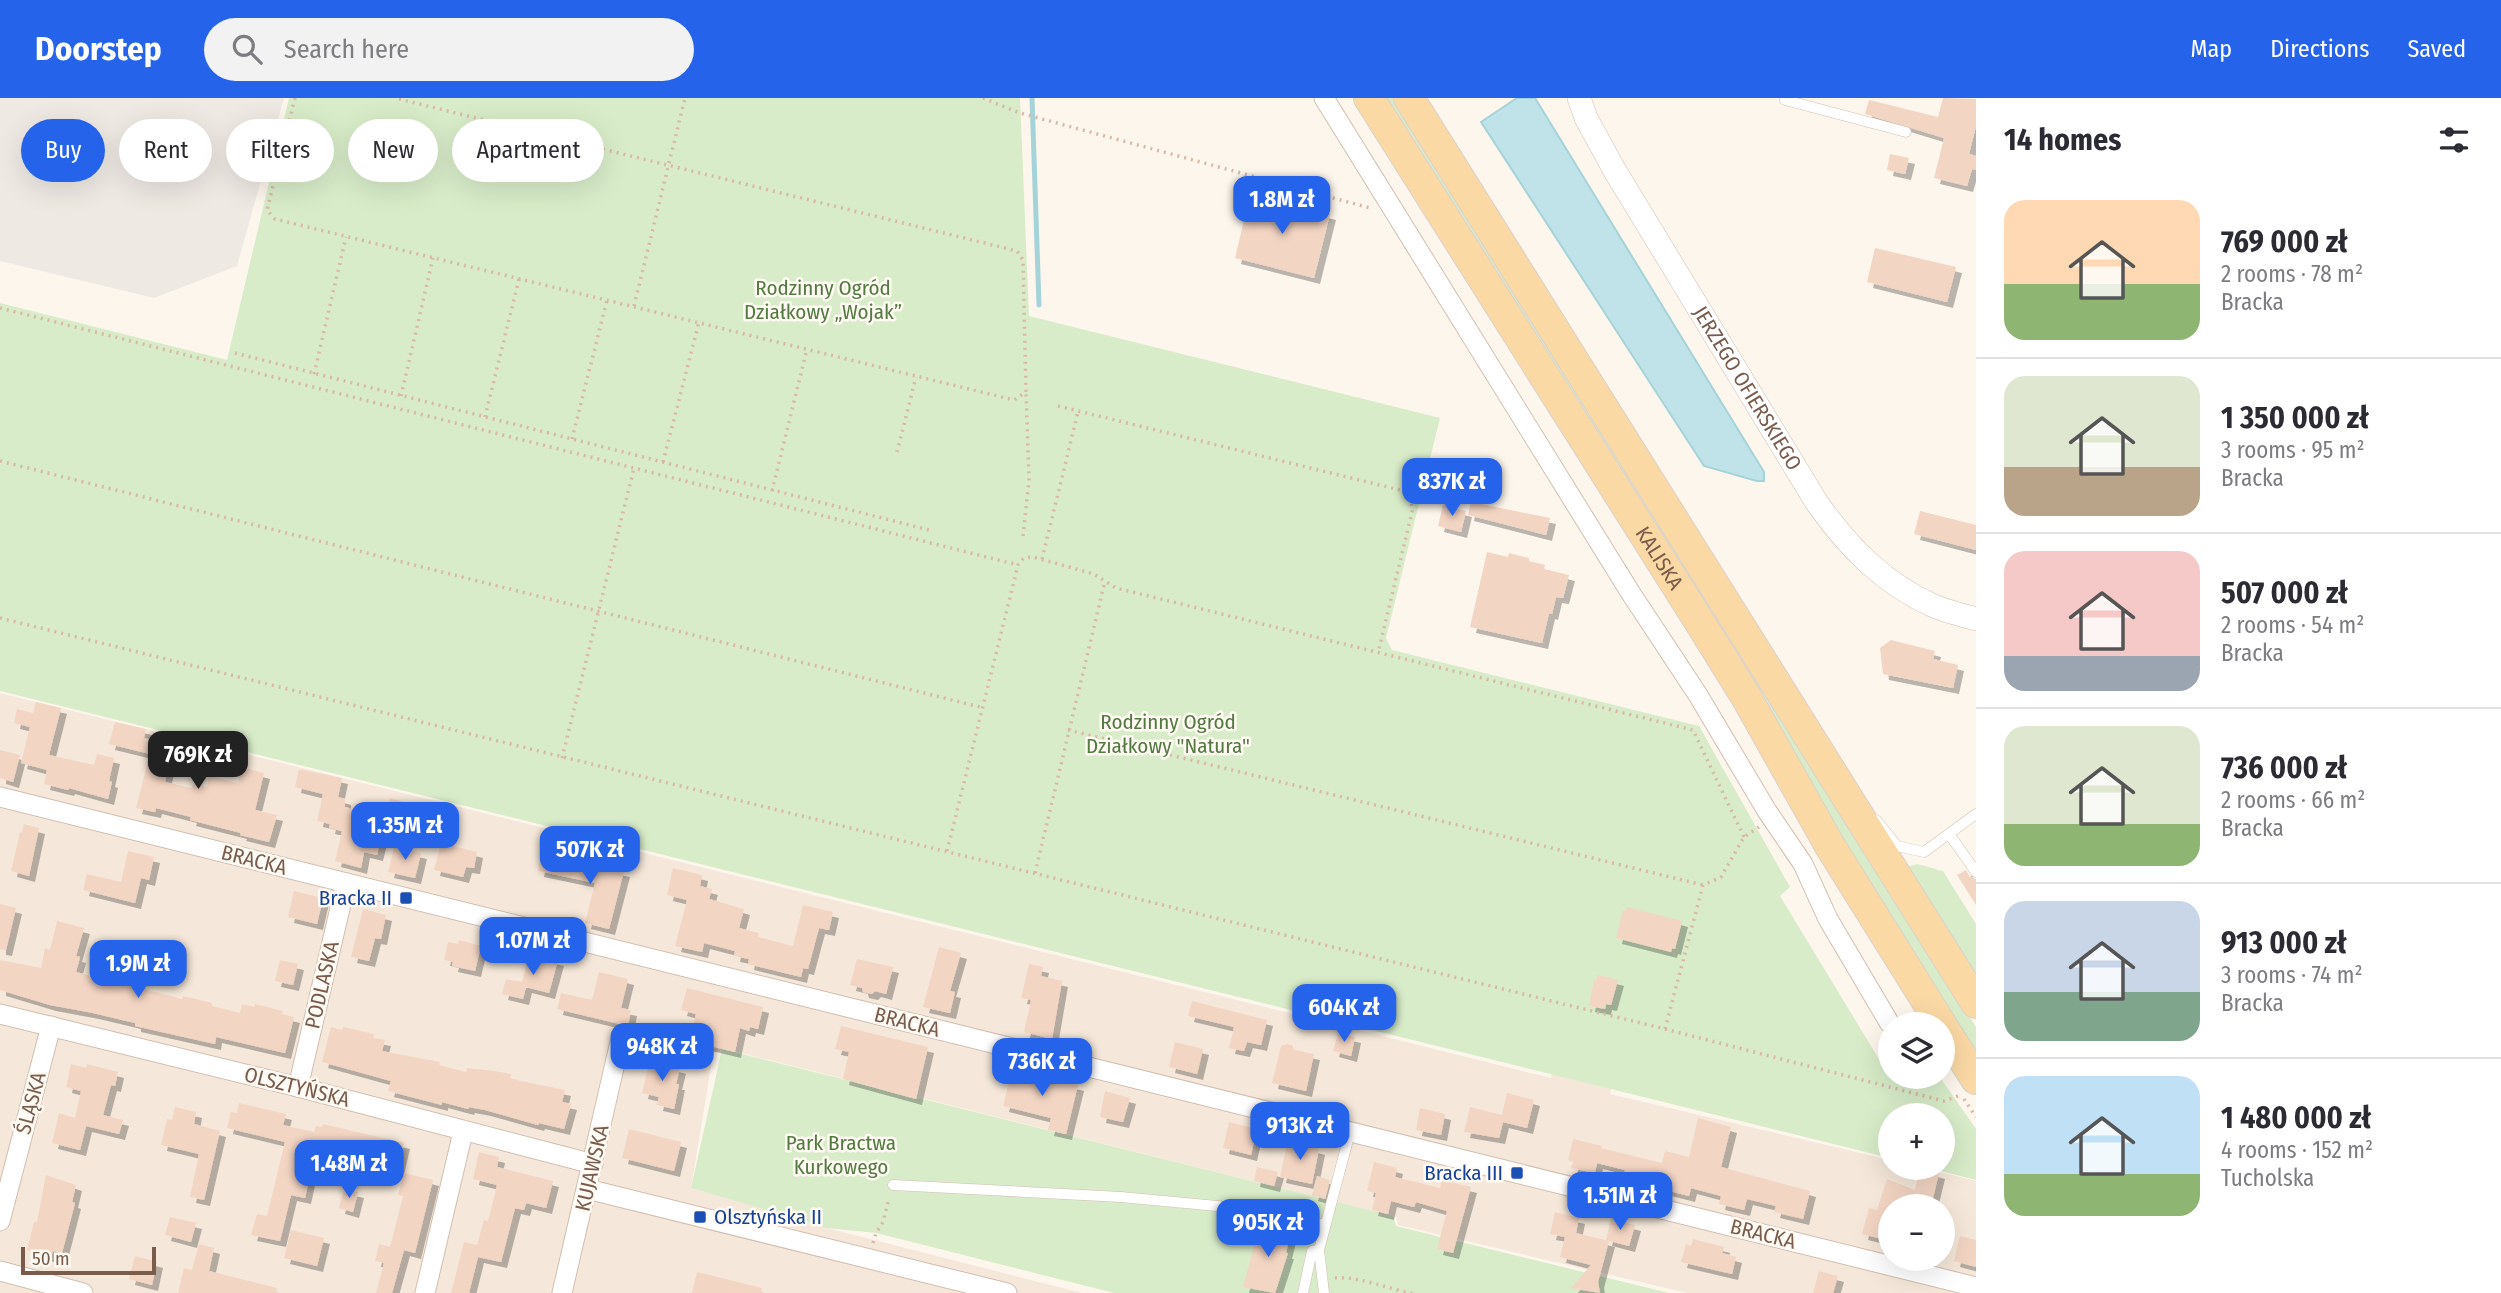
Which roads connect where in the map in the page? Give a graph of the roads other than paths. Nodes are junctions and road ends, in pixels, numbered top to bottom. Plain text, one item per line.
1 (1324, 98) edge
2 (1369, 98) edge
3 (1409, 98) edge
4 (1579, 98) edge
5 (1785, 98) edge
6 (1906, 132) dead end
7 (1976, 619) edge
8 (0, 797) edge
9 (1851, 804) junction
10 (1976, 814) edge
11 (1949, 834) junction
12 (1976, 872) edge
13 (346, 883) junction
14 (1976, 1003) edge
15 (1883, 1012) edge
16 (1934, 1012) edge
17 (0, 1014) edge
18 (51, 1026) junction
19 (620, 1042) dead end
20 (1955, 1056) edge
21 (298, 1087) junction
22 (1968, 1087) edge
23 (463, 1132) junction
24 (1350, 1132) junction
25 (593, 1164) junction
26 (892, 1185) road end
27 (587, 1189) junction
28 (0, 1221) edge
29 (1325, 1225) junction
30 (1319, 1250) junction
31 (0, 1271) edge
32 (1976, 1287) edge
33 (83, 1293) edge
34 (425, 1293) edge
35 (562, 1293) edge
36 (1007, 1293) edge
37 (1303, 1293) edge
38 (1324, 1293) edge

1 - 15 street, KALISKA
2 - 16 main road, KALISKA
3 - 9 main road, KALISKA
4 - 7 street, JERZEGO OFIERSKIEGO
5 - 6 lane
8 - 13 street, BRACKA
9 - 11 lane
9 - 14 main road, KALISKA
10 - 11 lane
11 - 12 lane
13 - 21 street, PODLASKA
13 - 24 street, BRACKA
17 - 18 street, OLSZTYŃSKA
18 - 21 street, OLSZTYŃSKA
18 - 28 street, ŚLĄSKA
19 - 25 street, KUJAWSKA
20 - 22 main road, KALISKA
21 - 23 street, OLSZTYŃSKA
23 - 25 street, OLSZTYŃSKA
23 - 34 street
24 - 29 lane
24 - 32 street, BRACKA
25 - 27 street, KUJAWSKA
26 - 29 lane
27 - 35 street, KUJAWSKA
27 - 36 street
29 - 30 lane
30 - 37 lane
30 - 38 lane
31 - 33 street

